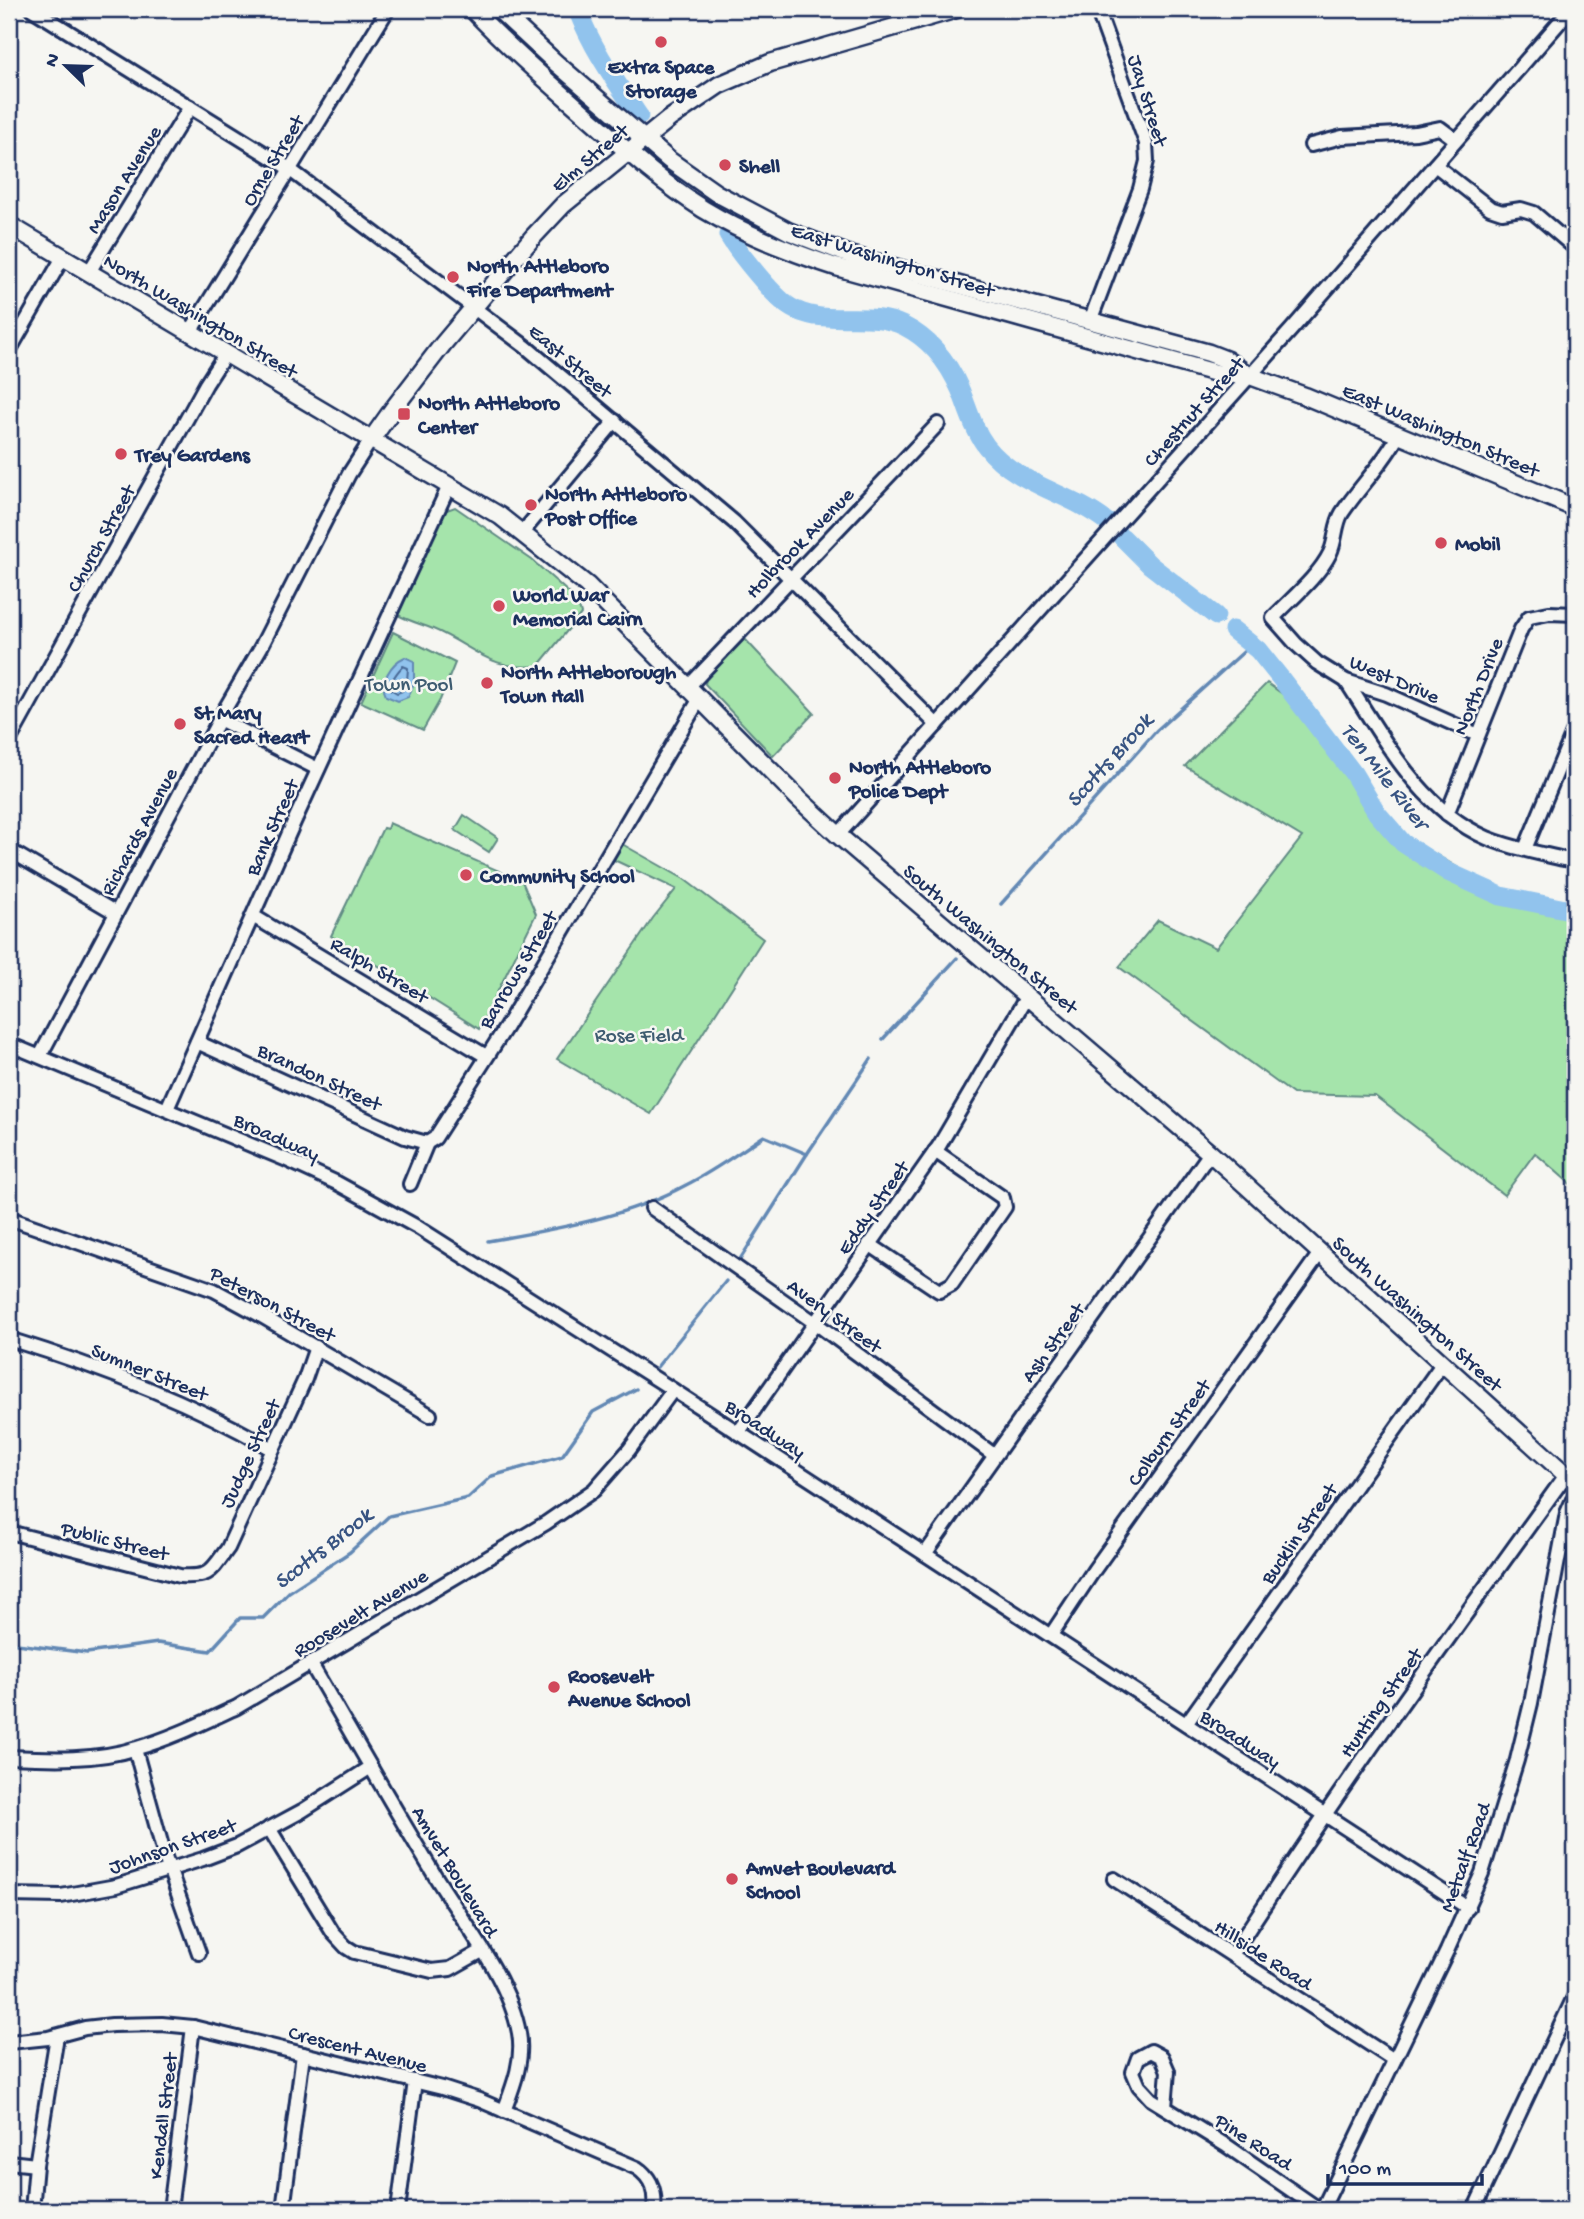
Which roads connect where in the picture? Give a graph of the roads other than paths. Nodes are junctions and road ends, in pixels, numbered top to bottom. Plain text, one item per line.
1 (32, 9) edge
2 (388, 9) edge
3 (472, 9) edge
4 (498, 9) edge
5 (955, 9) edge
6 (1097, 9) edge
7 (1571, 9) edge
8 (190, 107) junction
9 (644, 137) junction
10 (1457, 140) junction
11 (1311, 145) dead end
12 (627, 151) junction
13 (1435, 165) junction
14 (289, 170) junction
15 (9, 225) edge
16 (1575, 248) edge
17 (62, 259) junction
18 (89, 272) junction
19 (474, 307) junction
20 (1090, 321) junction
21 (190, 332) junction
22 (9, 351) edge
23 (226, 353) junction
24 (1250, 376) junction
25 (615, 421) junction
26 (938, 424) dead end
27 (1399, 434) junction
28 (371, 440) junction
29 (449, 486) junction
30 (1575, 508) edge
31 (522, 533) junction
32 (790, 579) junction
33 (1575, 614) edge
34 (1346, 681) junction
35 (694, 694) junction
36 (219, 719) junction
37 (937, 725) junction
38 (1575, 728) edge
39 (1478, 735) junction
40 (9, 741) edge
41 (318, 769) junction
42 (1447, 814) junction
43 (838, 835) junction
44 (1525, 849) junction
45 (9, 850) edge
46 (1575, 860) edge
47 (116, 913) junction
48 (253, 916) junction
49 (1027, 996) junction
50 (197, 1042) junction
51 (9, 1044) edge
52 (40, 1056) junction
53 (486, 1056) junction
54 (167, 1109) junction
55 (427, 1143) junction
56 (935, 1151) junction
57 (1210, 1153) junction
58 (410, 1184) dead end
59 (652, 1208) dead end
60 (9, 1218) edge
61 (869, 1244) junction
62 (1320, 1253) junction
63 (814, 1323) junction
64 (9, 1339) edge
65 (316, 1347) junction
66 (1443, 1364) junction
67 (673, 1390) junction
68 (430, 1415) dead end
69 (737, 1433) junction
70 (272, 1449) junction
71 (994, 1455) junction
72 (1571, 1479) edge
73 (1575, 1495) edge
74 (9, 1532) edge
75 (925, 1554) junction
76 (211, 1572) joint
77 (1051, 1635) junction
78 (311, 1664) junction
79 (1186, 1724) junction
80 (135, 1749) junction
81 (9, 1757) edge
82 (371, 1767) junction
83 (1324, 1815) junction
84 (270, 1828) junction
85 (169, 1869) junction
86 (1114, 1879) dead end
87 (9, 1895) edge
88 (1468, 1908) junction
89 (482, 1951) junction
90 (199, 1954) dead end
91 (1232, 1955) junction
92 (1575, 1996) edge
93 (193, 2027) junction
94 (57, 2036) junction
95 (9, 2042) edge
96 (303, 2054) junction
97 (1395, 2060) junction
98 (415, 2081) junction
99 (1165, 2107) dead end
100 (504, 2111) junction
101 (9, 2162) edge
102 (37, 2165) junction
103 (32, 2210) edge
104 (170, 2210) edge
105 (283, 2210) edge
106 (398, 2210) edge
107 (654, 2210) edge
108 (1321, 2210) edge
109 (1474, 2210) edge

1 - 8 street, East Street
2 - 14 street, Orne Street
3 - 12 main road, East Washington Street
4 - 9 main road, East Washington Street
5 - 9 main road, Elm Street
6 - 20 street, Jay Street
7 - 10 street, Chestnut Street
8 - 14 street, East Street
8 - 18 street, Mason Avenue
9 - 12 main road, Elm Street
9 - 20 main road, East Washington Street
10 - 11 street
10 - 13 street, Chestnut Street
12 - 19 main road, Elm Street
12 - 24 main road, East Washington Street
13 - 16 street
13 - 24 street, Chestnut Street
14 - 19 street, East Street
14 - 21 street, Orne Street
15 - 17 main road, North Washington Street
17 - 18 main road, North Washington Street
17 - 22 street
18 - 21 main road, North Washington Street
19 - 25 street, East Street
19 - 28 main road, Elm Street
20 - 24 main road, East Washington Street
21 - 23 main road, North Washington Street
23 - 28 main road, North Washington Street
23 - 40 street, Church Street
24 - 27 main road, East Washington Street
24 - 37 street, Chestnut Street
25 - 31 street
25 - 32 street, East Street
26 - 32 street, Holbrook Avenue
27 - 30 main road, East Washington Street
27 - 34 street, West Drive
28 - 29 main road, South Washington Street
28 - 36 street, Richards Avenue
29 - 31 main road, South Washington Street
29 - 41 street, Bank Street
31 - 35 main road, South Washington Street
32 - 35 street, Holbrook Avenue
32 - 37 street, East Street
33 - 39 street, North Drive
34 - 39 street, West Drive
34 - 42 street
35 - 43 main road, South Washington Street
35 - 53 street, Barrows Street
36 - 41 street
36 - 47 street, Richards Avenue
37 - 43 street, Chestnut Street
38 - 44 street
39 - 42 street, North Drive
41 - 48 street, Bank Street
42 - 44 street
43 - 49 main road, South Washington Street
44 - 46 street
45 - 47 street
47 - 52 street, Richards Avenue
48 - 50 street, Bank Street
48 - 53 street, Ralph Street
49 - 56 street, Eddy Street
49 - 57 main road, South Washington Street
50 - 54 street, Bank Street
50 - 55 street, Brandon Street
51 - 52 street, Broadway
52 - 54 street, Broadway
53 - 55 street, Barrows Street
54 - 67 street, Broadway
55 - 58 street, Barrows Street
56 - 61 street, Eddy Street
56 - 61 street
57 - 62 main road, South Washington Street
57 - 71 street, Ash Street
59 - 63 street, Avery Street
60 - 65 street, Peterson Street
61 - 63 street, Eddy Street
62 - 66 main road, South Washington Street
62 - 77 street, Colburn Street
63 - 69 street, Eddy Street
63 - 71 street, Avery Street
64 - 70 street, Sumner Street
65 - 68 street, Peterson Street
65 - 70 street, Judge Street
66 - 72 main road, South Washington Street
66 - 79 street, Bucklin Street
67 - 69 street, Broadway
67 - 78 street, Roosevelt Avenue
69 - 75 street, Broadway
70 - 76 street, Judge Street
71 - 75 street, Ash Street
72 - 83 street, Hunting Street
73 - 88 street, Metcalf Road
74 - 76 street, Public Street
75 - 77 street, Broadway
77 - 79 street, Broadway
78 - 80 street, Roosevelt Avenue
78 - 82 street, Amvet Boulevard
79 - 83 street, Broadway
80 - 81 street, Roosevelt Avenue
80 - 85 street
82 - 84 street, Johnson Street
82 - 89 street, Amvet Boulevard
83 - 88 street, Broadway
83 - 91 street, Hunting Street
84 - 85 street, Johnson Street
84 - 89 street
85 - 87 street, Johnson Street
85 - 90 street
86 - 91 street, Hillside Road
88 - 97 street, Metcalf Road
89 - 100 street, Amvet Boulevard
91 - 97 street, Hillside Road
92 - 109 street
93 - 94 street, Crescent Avenue
93 - 96 street, Crescent Avenue
93 - 104 street, Kendall Street
94 - 95 street, Crescent Avenue
94 - 102 street
96 - 98 street, Crescent Avenue
96 - 105 street
97 - 108 street, Metcalf Road
98 - 100 street, Crescent Avenue
98 - 106 street
99 - 108 street, Pine Road
100 - 107 street, Crescent Avenue
101 - 102 street
102 - 103 street

